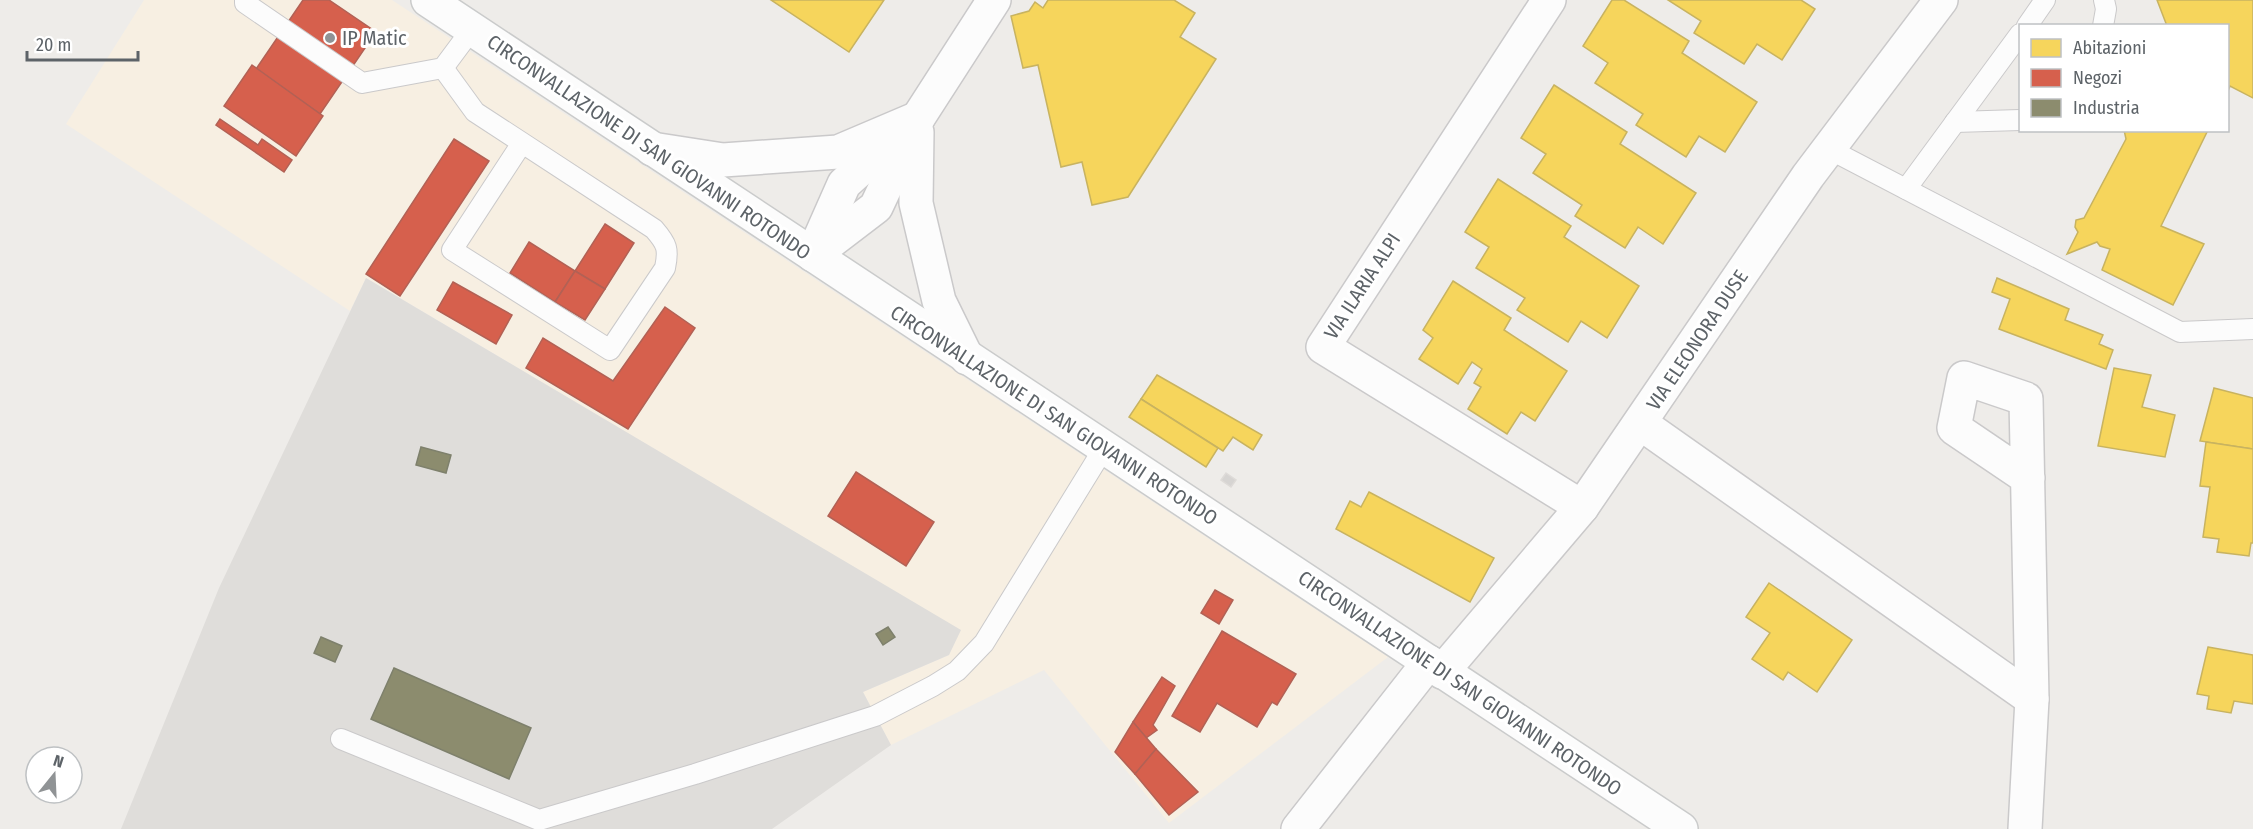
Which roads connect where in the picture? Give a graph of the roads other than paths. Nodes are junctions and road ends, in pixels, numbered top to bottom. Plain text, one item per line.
1 (245, 0) edge
2 (428, 0) edge
3 (994, 0) edge
4 (1549, 0) edge
5 (1941, 0) edge
6 (2045, 0) edge
7 (2104, 0) edge
8 (2027, 24) edge
9 (2103, 24) edge
10 (472, 29) junction
11 (2019, 35) edge
12 (443, 68) junction
13 (918, 118) junction
14 (2019, 120) edge
15 (1955, 122) junction
16 (522, 142) junction
17 (652, 149) junction
18 (1829, 149) junction
19 (1906, 189) junction
20 (813, 255) junction
21 (2253, 329) edge
22 (967, 358) junction
23 (1640, 423) junction
24 (1104, 448) junction
25 (2028, 478) dead end
26 (1582, 507) junction
27 (1436, 667) junction
28 (2032, 699) junction
29 (341, 739) dead end
30 (1298, 829) edge
31 (1681, 829) edge
32 (2025, 829) edge

1 - 12 lane
2 - 10 street, CIRCONVALLAZIONE DI SAN GIOVANNI ROTONDO
3 - 13 street
4 - 26 street, VIA ILARIA ALPI
5 - 18 street, VIA ELEONORA DUSE
6 - 8 lane
7 - 9 lane
10 - 12 lane
10 - 17 street, CIRCONVALLAZIONE DI SAN GIOVANNI ROTONDO
11 - 15 lane
12 - 16 lane
13 - 17 street
13 - 20 street
13 - 22 street
14 - 15 lane
15 - 19 lane
16 - 16 lane
17 - 20 street, CIRCONVALLAZIONE DI SAN GIOVANNI ROTONDO
18 - 19 lane
18 - 23 street, VIA ELEONORA DUSE
19 - 21 lane
20 - 22 street, CIRCONVALLAZIONE DI SAN GIOVANNI ROTONDO
22 - 24 street, CIRCONVALLAZIONE DI SAN GIOVANNI ROTONDO
23 - 26 street, VIA ELEONORA DUSE
23 - 28 street
24 - 27 street, CIRCONVALLAZIONE DI SAN GIOVANNI ROTONDO
24 - 29 lane
25 - 28 street
26 - 27 street, VIA ELEONORA DUSE
27 - 30 street, VIA ELEONORA DUSE
27 - 31 street, CIRCONVALLAZIONE DI SAN GIOVANNI ROTONDO
28 - 32 street

